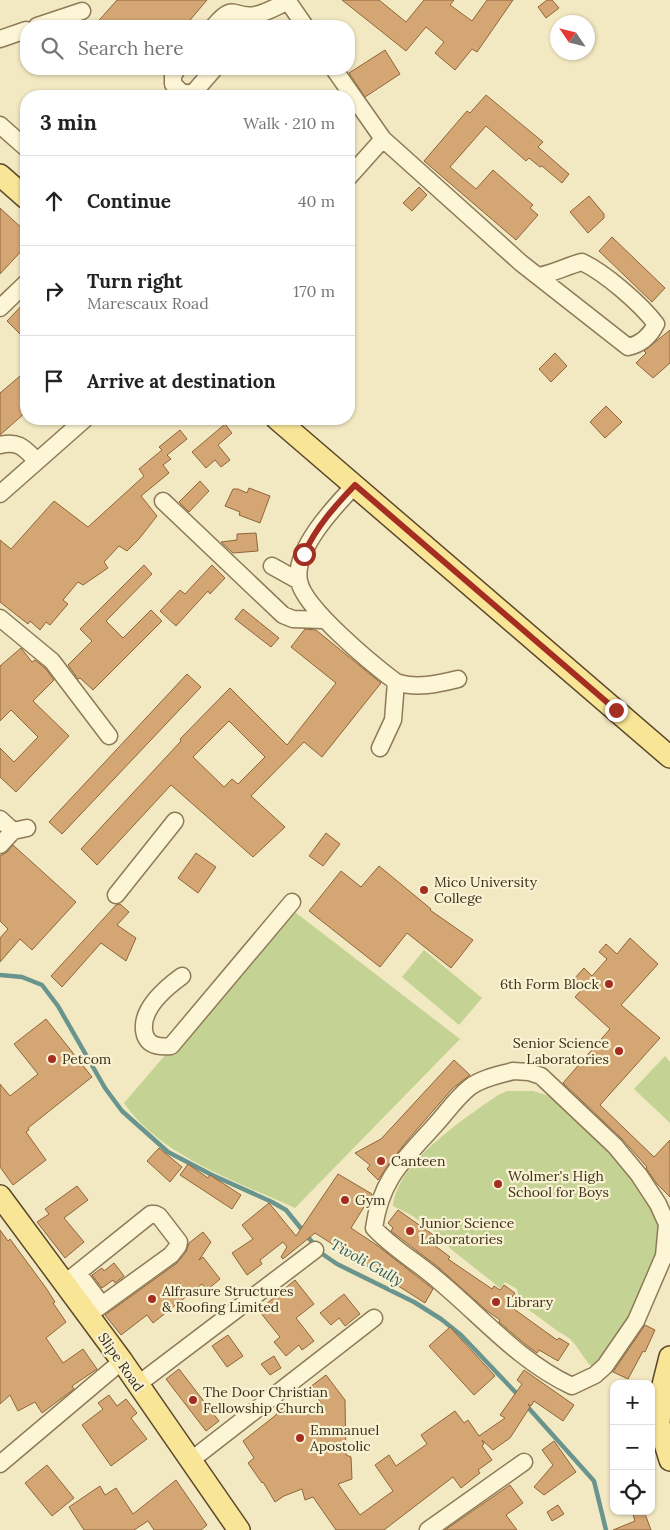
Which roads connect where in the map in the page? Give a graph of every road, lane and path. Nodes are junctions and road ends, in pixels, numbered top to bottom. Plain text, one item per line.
1 (288, 1) edge
2 (82, 11) dead end
3 (55, 20) edge
4 (219, 20) edge
5 (250, 20) edge
6 (254, 20) edge
7 (301, 20) edge
8 (20, 32) edge
9 (0, 39) edge
10 (174, 75) edge
11 (209, 75) edge
12 (338, 75) edge
13 (179, 90) edge
14 (196, 90) edge
15 (348, 90) edge
16 (355, 100) edge
17 (0, 125) edge
18 (382, 140) junction
19 (20, 143) edge
20 (355, 170) edge
21 (0, 175) edge
22 (20, 193) edge
23 (539, 276) junction
24 (20, 289) edge
25 (0, 308) edge
26 (78, 425) edge
27 (284, 425) edge
28 (0, 445) edge
29 (37, 461) junction
30 (355, 485) junction
31 (0, 494) edge
32 (163, 501) dead end
33 (272, 566) dead end
34 (299, 581) junction
35 (0, 618) edge
36 (324, 620) junction
37 (458, 679) dead end
38 (396, 682) junction
39 (109, 736) dead end
40 (380, 748) dead end
41 (670, 757) edge
42 (0, 819) edge
43 (176, 820) dead end
44 (0, 845) edge
45 (116, 895) dead end
46 (292, 902) dead end
47 (182, 976) dead end
48 (0, 1196) edge
49 (315, 1250) dead end
50 (664, 1256) junction
51 (670, 1277) edge
52 (72, 1278) junction
53 (95, 1310) junction
54 (374, 1318) dead end
55 (670, 1357) edge
56 (122, 1361) junction
57 (137, 1385) junction
58 (670, 1460) edge
59 (190, 1461) junction
60 (524, 1462) dead end
61 (0, 1464) edge
62 (239, 1530) edge
63 (428, 1530) edge

1 - 6 street
1 - 7 street
2 - 3 street
4 - 5 street
8 - 9 street
10 - 13 street
11 - 14 street
12 - 15 street
16 - 18 street
17 - 19 street
18 - 20 street
18 - 23 street
21 - 22 main road
23 - 23 street
24 - 25 street
26 - 29 street
27 - 30 main road
28 - 29 street
29 - 31 street
30 - 34 street
30 - 41 main road
32 - 36 street
33 - 34 street
34 - 36 street
35 - 39 street
36 - 38 street
37 - 38 street
38 - 40 street
42 - 44 street
43 - 45 street
46 - 47 street
48 - 52 main road, Slipe Road
49 - 57 street
50 - 50 street
50 - 51 street
52 - 53 main road, Slipe Road
52 - 53 street
53 - 56 main road, Slipe Road
54 - 59 street
55 - 58 main road
56 - 57 main road, Slipe Road
56 - 61 street
57 - 59 main road, Slipe Road
59 - 62 main road, Slipe Road
60 - 63 street

